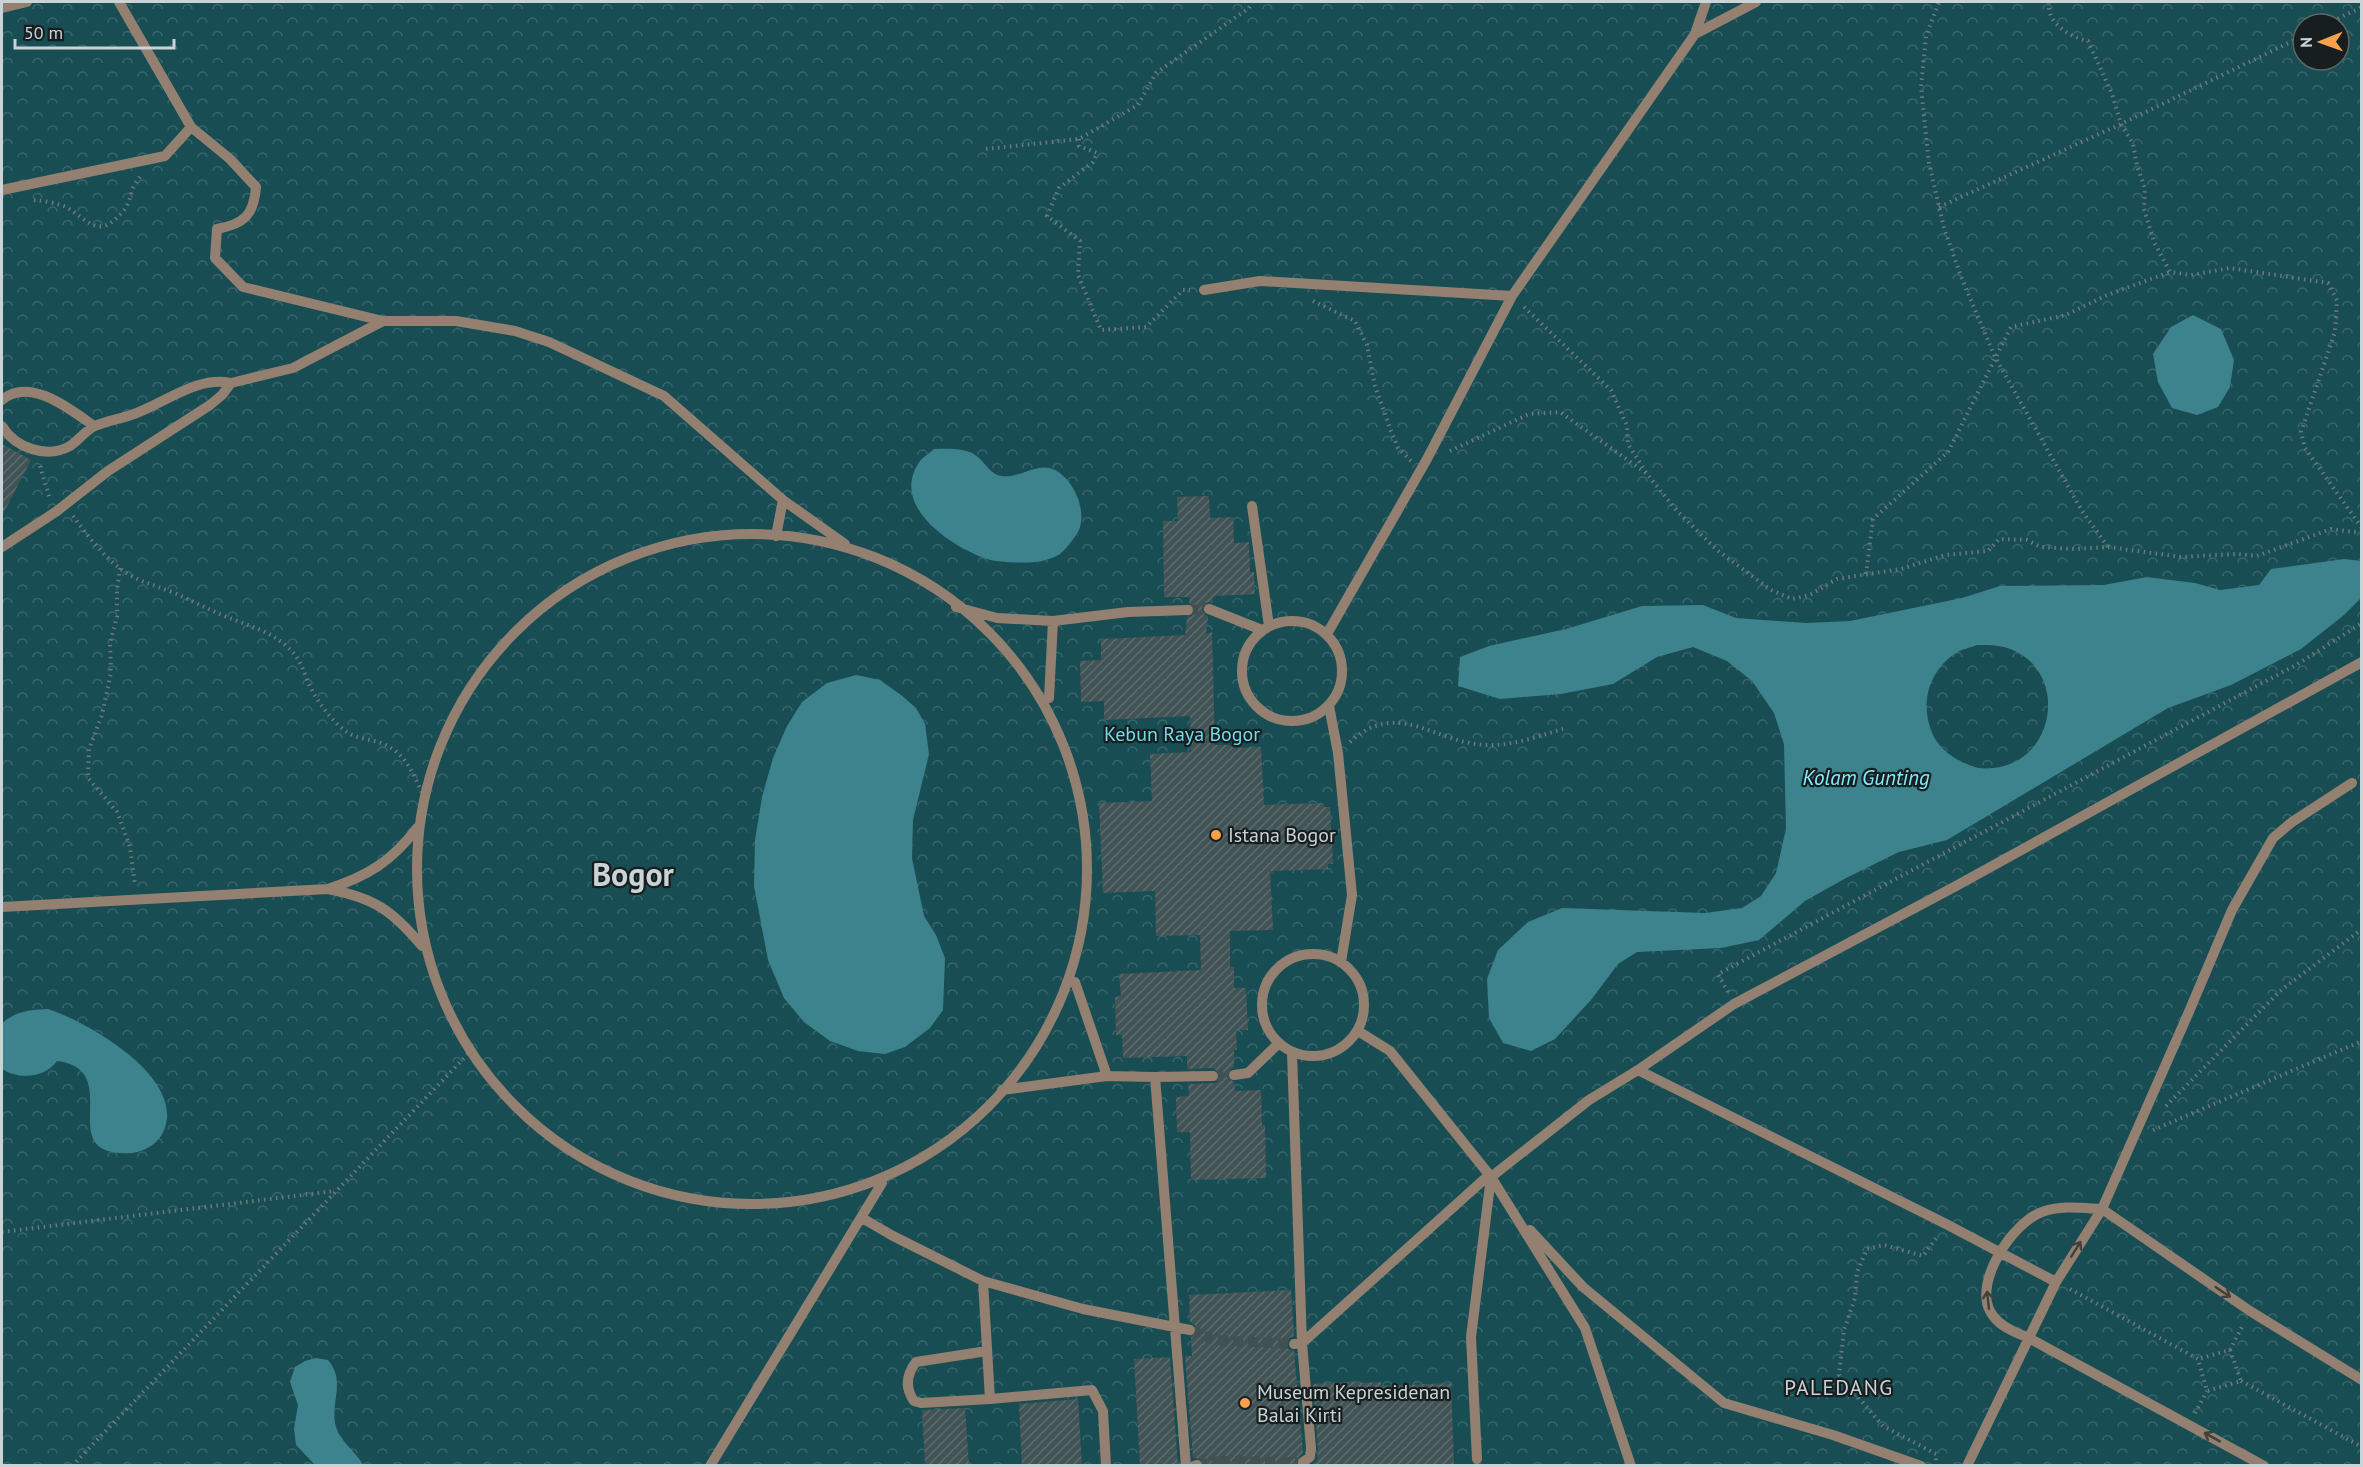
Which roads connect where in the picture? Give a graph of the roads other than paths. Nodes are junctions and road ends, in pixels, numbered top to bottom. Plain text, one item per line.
1 (27, 2) edge
2 (119, 2) edge
3 (1706, 2) edge
4 (1756, 2) edge
5 (2, 8) edge
6 (1695, 34) junction
7 (191, 127) junction
8 (2, 190) edge
9 (1204, 290) road end
10 (1512, 296) junction
11 (383, 321) junction
12 (231, 383) junction
13 (2, 400) edge
14 (2, 426) edge
15 (94, 426) junction
16 (783, 500) junction
17 (1252, 506) dead end
18 (769, 536) junction
19 (847, 546) junction
20 (2, 547) edge
21 (950, 605) junction
22 (1209, 609) tunnel mouth
23 (1188, 610) tunnel mouth
24 (1053, 621) junction
25 (1265, 628) junction
26 (1327, 634) junction
27 (2361, 662) edge
28 (1049, 698) junction
29 (1329, 706) junction
30 (2352, 783) dead end
31 (417, 828) junction
32 (328, 889) junction
33 (2, 907) edge
34 (424, 948) junction
35 (1341, 962) junction
36 (1075, 982) junction
37 (1358, 1031) junction
38 (1278, 1044) junction
39 (1292, 1053) junction
40 (1638, 1070) junction
41 (1234, 1075) tunnel mouth
42 (1107, 1076) junction
43 (1213, 1076) tunnel mouth
44 (1155, 1077) junction
45 (1002, 1090) junction
46 (1490, 1176) junction
47 (882, 1183) junction
48 (2102, 1209) junction
49 (1512, 1211) junction
50 (862, 1218) junction
51 (2000, 1253) junction
52 (983, 1281) junction
53 (2056, 1281) junction
54 (1174, 1328) junction
55 (1190, 1330) tunnel mouth
56 (2027, 1337) junction
57 (1298, 1343) junction
58 (987, 1351) junction
59 (2361, 1380) edge
60 (990, 1399) junction
61 (1477, 1460) dead end
62 (1302, 1463) edge
63 (710, 1466) edge
64 (1106, 1466) edge
65 (1185, 1466) edge
66 (1631, 1466) edge
67 (1921, 1466) edge
68 (1967, 1466) edge
69 (2264, 1466) edge

1 - 5 lane
2 - 7 lane
3 - 6 lane
4 - 6 lane
6 - 10 lane
7 - 8 lane
7 - 11 lane
9 - 10 lane
10 - 26 lane
11 - 12 lane
11 - 16 lane
12 - 15 lane
12 - 20 lane
13 - 15 lane
14 - 15 lane
16 - 18 lane
16 - 19 lane
17 - 25 lane
18 - 19 lane
18 - 31 lane
19 - 21 lane
21 - 24 lane
21 - 28 lane
22 - 25 lane
23 - 24 lane
24 - 28 lane
25 - 26 lane
25 - 29 lane
26 - 29 lane
27 - 40 lane
28 - 36 lane
29 - 35 lane
30 - 48 lane
31 - 32 lane
31 - 34 lane
32 - 33 lane
32 - 34 lane
34 - 47 lane
35 - 37 lane
35 - 38 lane
36 - 42 lane
36 - 45 lane
37 - 39 lane
37 - 46 lane
38 - 39 lane
38 - 41 lane
39 - 57 lane
40 - 46 lane
40 - 51 lane
42 - 44 lane
42 - 45 lane
43 - 44 lane
44 - 54 lane
45 - 47 lane
46 - 49 lane
46 - 57 lane
46 - 61 lane
47 - 50 lane
48 - 51 lane
53 -> 48 lane
48 -> 59 lane
49 - 66 lane
49 - 67 lane
50 - 52 lane
50 - 63 lane
51 - 53 lane
56 -> 51 lane
52 - 54 lane
52 - 58 lane
53 - 56 lane
54 - 55 lane
54 - 65 lane
56 - 68 lane
69 -> 56 lane
57 - 62 lane
58 - 60 lane
58 - 60 lane
60 - 64 lane

